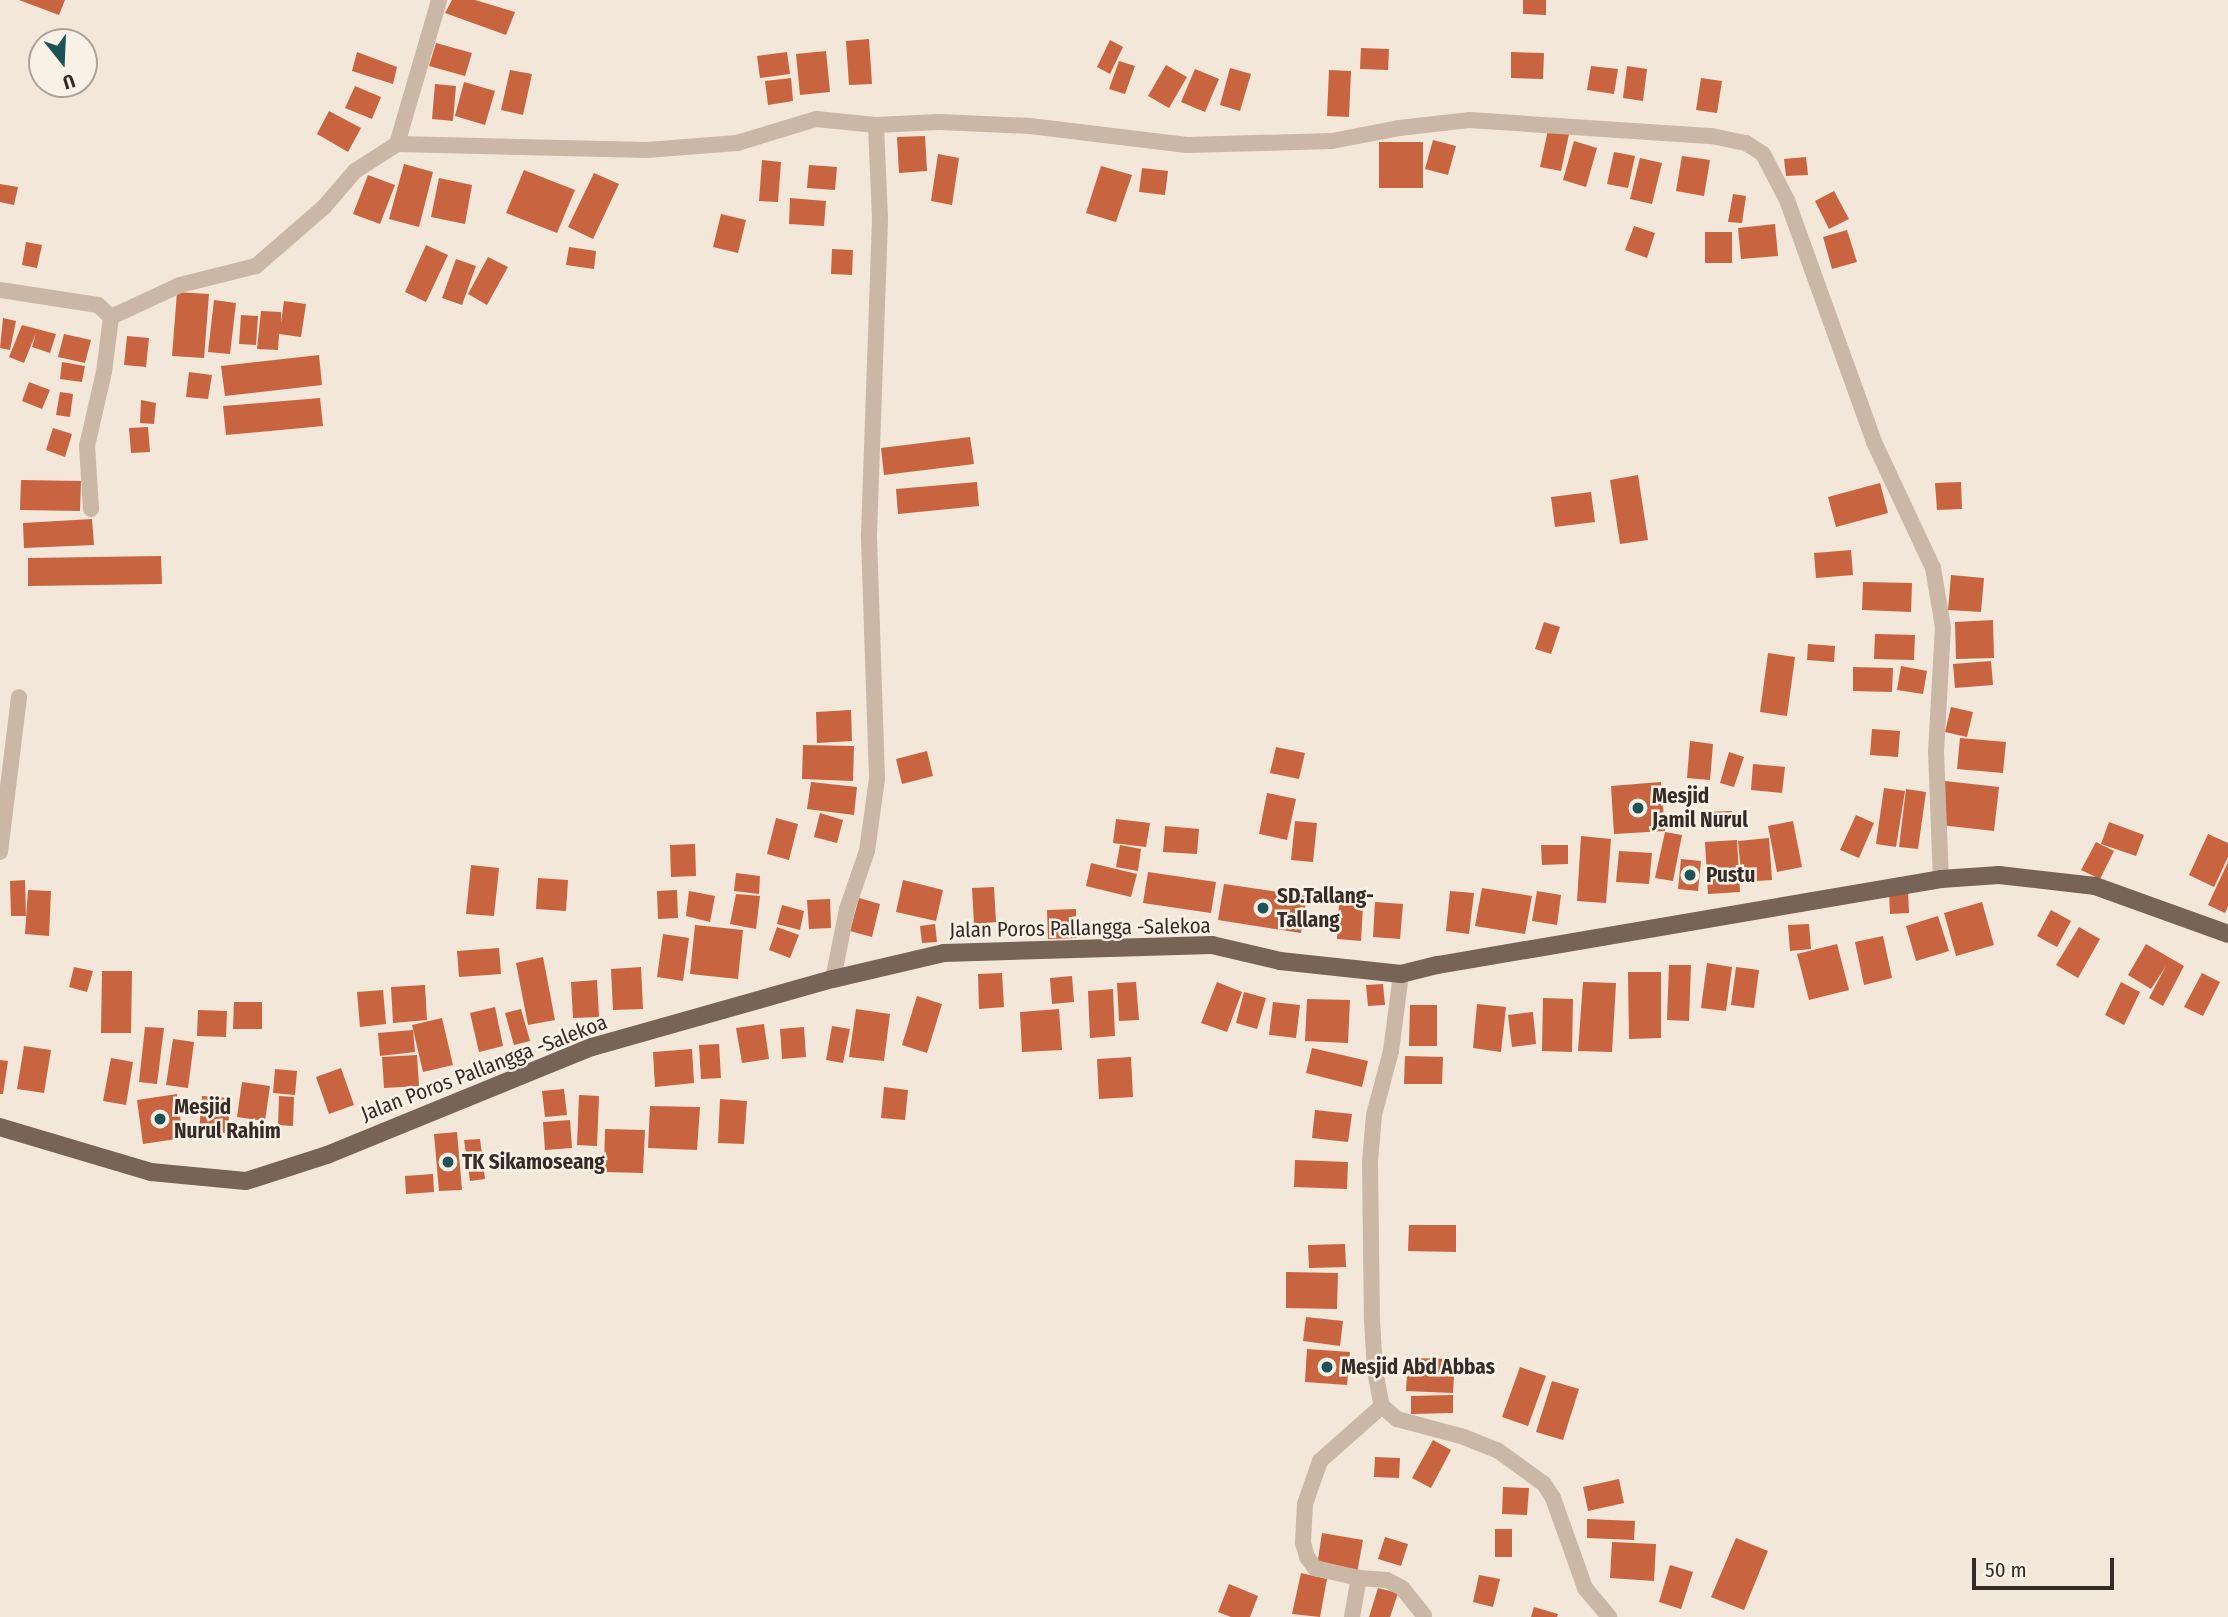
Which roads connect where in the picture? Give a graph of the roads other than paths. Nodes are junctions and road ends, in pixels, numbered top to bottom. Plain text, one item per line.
1 (439, 0) edge
2 (876, 125) junction
3 (397, 144) junction
4 (0, 290) edge
5 (111, 317) junction
6 (91, 509) dead end
7 (19, 697) dead end
8 (0, 852) edge
9 (1941, 879) junction
10 (2228, 934) edge
11 (1401, 975) junction
12 (833, 979) junction
13 (0, 1127) edge
14 (1382, 1406) junction
15 (1359, 1578) junction
16 (1424, 1615) dead end
17 (1352, 1617) edge
18 (1609, 1617) edge

1 - 3 street
2 - 3 street
2 - 9 street
2 - 12 street
3 - 5 street
4 - 5 street
5 - 6 street
7 - 8 street
9 - 10 main road, Jalan Poros Pallangga -Salekoa
9 - 11 main road, Jalan Poros Pallangga -Salekoa
11 - 12 main road, Jalan Poros Pallangga -Salekoa
11 - 14 street
12 - 13 main road, Jalan Poros Pallangga -Salekoa
14 - 15 street
14 - 18 street
15 - 16 street
15 - 17 street

